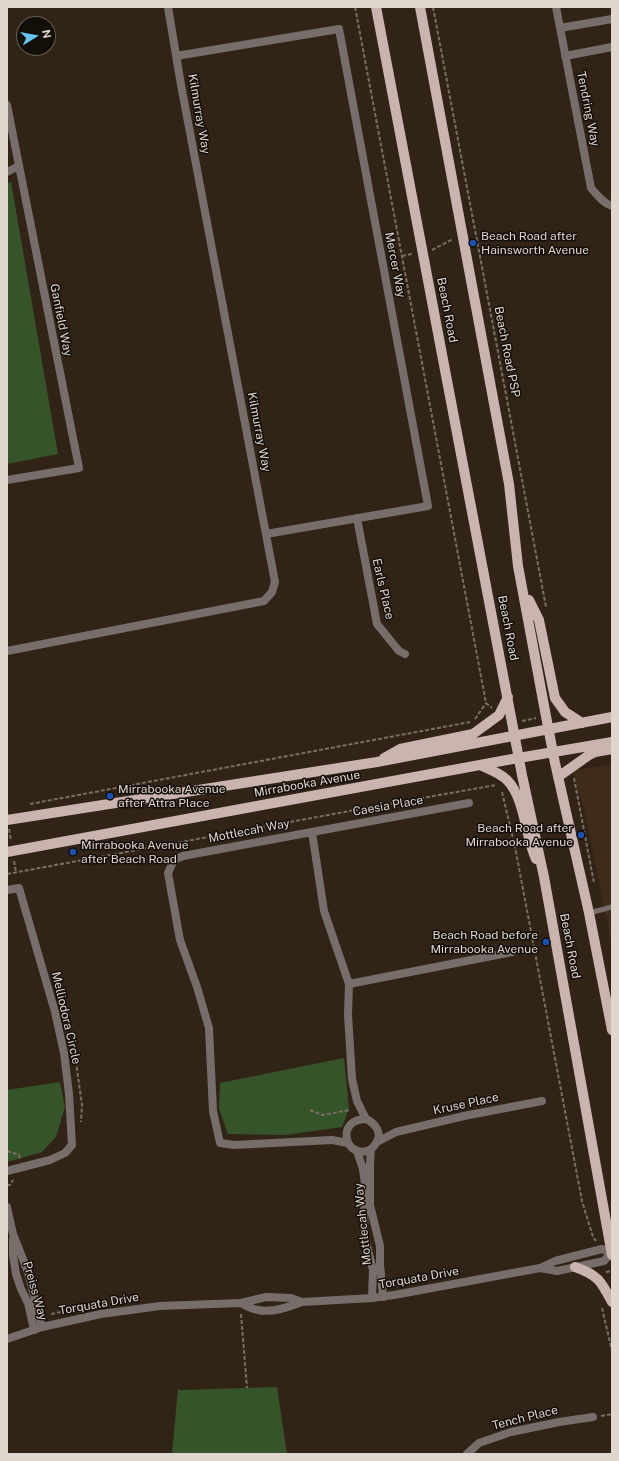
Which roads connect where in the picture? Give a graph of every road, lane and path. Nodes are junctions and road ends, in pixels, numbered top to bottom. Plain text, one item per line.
1 (168, 7) edge
2 (355, 7) edge
3 (376, 7) edge
4 (420, 7) edge
5 (433, 7) edge
6 (556, 7) edge
7 (612, 19) edge
8 (560, 28) junction
9 (612, 47) edge
10 (176, 56) junction
11 (565, 56) junction
12 (7, 105) edge
13 (19, 166) junction
14 (7, 172) edge
15 (612, 206) edge
16 (462, 236) junction
17 (423, 253) junction
18 (402, 256) junction
19 (7, 480) edge
20 (356, 518) junction
21 (266, 534) junction
22 (524, 591) junction
23 (547, 614) dead end
24 (7, 651) edge
25 (406, 654) dead end
26 (508, 697) junction
27 (486, 703) junction
28 (499, 715) junction
29 (546, 716) junction
30 (612, 717) edge
31 (513, 723) junction
32 (582, 723) junction
33 (549, 730) junction
34 (516, 736) junction
35 (612, 742) edge
36 (612, 749) edge
37 (553, 752) junction
38 (520, 758) junction
39 (377, 762) junction
40 (480, 765) junction
41 (569, 768) junction
42 (558, 777) junction
43 (501, 780) junction
44 (469, 803) dead end
45 (30, 804) dead end
46 (7, 820) edge
47 (312, 832) junction
48 (10, 852) edge
49 (16, 873) junction
50 (7, 874) edge
51 (544, 877) junction
52 (596, 889) dead end
53 (7, 890) edge
54 (612, 907) edge
55 (589, 913) junction
56 (512, 952) dead end
57 (349, 984) junction
58 (612, 1030) edge
59 (542, 1101) dead end
60 (356, 1105) junction
61 (310, 1110) dead end
62 (366, 1119) junction
63 (353, 1121) junction
64 (376, 1126) junction
65 (346, 1131) junction
66 (396, 1132) junction
67 (332, 1140) junction
68 (377, 1142) junction
69 (348, 1144) junction
70 (371, 1149) junction
71 (357, 1151) junction
72 (7, 1171) edge
73 (7, 1207) edge
74 (13, 1234) junction
75 (593, 1237) dead end
76 (612, 1253) edge
77 (575, 1267) junction
78 (540, 1268) junction
79 (612, 1271) edge
80 (606, 1272) dead end
81 (383, 1297) junction
82 (372, 1298) junction
83 (302, 1302) junction
84 (612, 1302) edge
85 (241, 1303) junction
86 (38, 1328) junction
87 (8, 1340) edge
88 (247, 1388) dead end
89 (593, 1417) dead end
90 (467, 1454) edge

1 - 10 street, Kilmurray Way
2 - 18 path
3 - 17 main road, Beach Road
4 - 16 main road, Beach Road
5 - 23 path, Beach Road PSP
6 - 8 street, Tendring Way
7 - 8 street
8 - 11 street, Tendring Way
9 - 11 street
10 - 20 street, Mercer Way
10 - 21 street, Kilmurray Way
11 - 15 street, Tendring Way
12 - 13 street, Ganfield Way
13 - 14 street
13 - 19 street, Ganfield Way
16 - 17 path
16 - 22 main road, Beach Road
17 - 18 path
17 - 26 main road, Beach Road
18 - 27 path
20 - 21 street, Mercer Way
20 - 25 street, Earls Place
21 - 24 street, Kilmurray Way
22 - 29 main road, Beach Road
22 - 32 main road
26 - 28 main road
26 - 31 main road, Beach Road
27 - 28 path
27 - 45 path
28 - 39 main road
29 - 31 path
29 - 33 main road, Beach Road
30 - 32 main road, Mirrabooka Avenue
31 - 34 main road, Beach Road
32 - 33 main road, Mirrabooka Avenue
33 - 34 main road, Mirrabooka Avenue
33 - 37 main road, Beach Road
34 - 38 main road, Beach Road
34 - 39 main road, Mirrabooka Avenue
35 - 37 main road, Mirrabooka Avenue
36 - 41 main road
37 - 38 main road, Mirrabooka Avenue
37 - 42 main road, Beach Road
38 - 40 main road, Mirrabooka Avenue
38 - 51 main road, Beach Road
39 - 46 main road, Mirrabooka Avenue
40 - 43 main road
40 - 48 main road, Mirrabooka Avenue
41 - 42 main road
41 - 52 path
42 - 55 main road, Beach Road
43 - 49 path
43 - 51 main road
43 - 75 path
44 - 47 street, Caesia Place
46 - 48 path
47 - 57 street, Mottlecah Way
47 - 67 street, Mottlecah Way
48 - 49 path
49 - 50 path
51 - 76 main road, Beach Road
53 - 72 street, Melliodora Circle
54 - 55 lane
55 - 58 main road, Beach Road
56 - 57 street
57 - 60 street, Mottlecah Way
59 - 66 street, Kruse Place
60 - 61 path
60 - 62 street, Mottlecah Way
60 - 63 street, Mottlecah Way
62 - 63 street
62 - 64 street, Mottlecah Way
63 - 65 street, Mottlecah Way
64 - 66 street, Kruse Place
64 - 68 street
65 - 67 street, Mottlecah Way
65 - 69 street
66 - 68 street, Kruse Place
67 - 69 street, Mottlecah Way
68 - 70 street
69 - 71 street, Mottlecah Way
70 - 71 street
70 - 81 street, Mottlecah Way
71 - 82 street, Mottlecah Way
73 - 74 street, Preiss Way
74 - 86 street, Preiss Way
74 - 86 street, Preiss Way
76 - 77 street, Torquata Drive
76 - 78 street, Torquata Drive
77 - 78 street, Torquata Drive
77 - 84 main road
78 - 81 street, Torquata Drive
79 - 80 path
81 - 82 street, Torquata Drive
82 - 83 street, Torquata Drive
83 - 85 street, Torquata Drive
83 - 85 street, Torquata Drive
85 - 86 street, Torquata Drive
85 - 88 path
86 - 87 street, Torquata Drive
89 - 90 street, Tench Place

